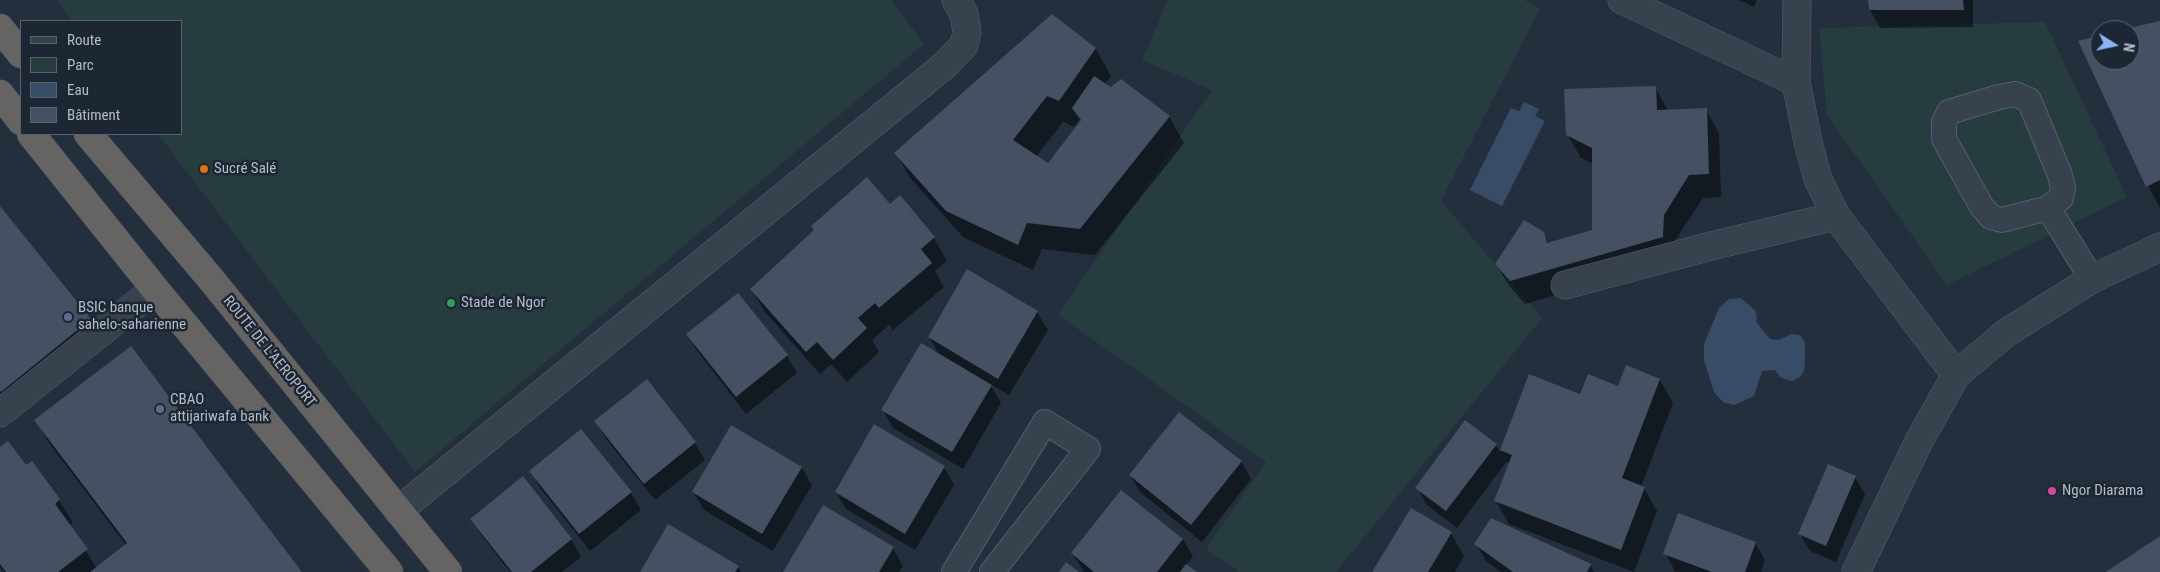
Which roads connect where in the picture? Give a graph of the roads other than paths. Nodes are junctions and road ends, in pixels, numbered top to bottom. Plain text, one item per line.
1 (956, 0) edge
2 (1622, 0) edge
3 (1797, 0) edge
4 (0, 28) edge
5 (20, 53) edge
6 (1796, 82) junction
7 (0, 94) edge
8 (20, 120) edge
9 (32, 135) edge
10 (89, 135) edge
11 (2048, 208) junction
12 (1836, 216) junction
13 (2160, 247) edge
14 (2092, 280) junction
15 (1565, 285) dead end
16 (155, 289) junction
17 (1956, 375) junction
18 (0, 413) edge
19 (398, 511) junction
20 (389, 572) edge
21 (448, 572) edge
22 (954, 572) edge
23 (992, 572) edge
24 (1856, 572) edge

1 - 19 street
2 - 6 street
3 - 6 street
4 - 5 highway
6 - 12 street
7 - 8 highway
9 - 16 highway
10 - 19 highway, ROUTE DE L'AEROPORT
11 - 11 lane
11 - 14 lane
12 - 15 street
12 - 17 street
13 - 14 street
14 - 17 street
16 - 18 street
16 - 20 highway
17 - 24 street
19 - 21 highway, ROUTE DE L'AEROPORT
22 - 23 lane

